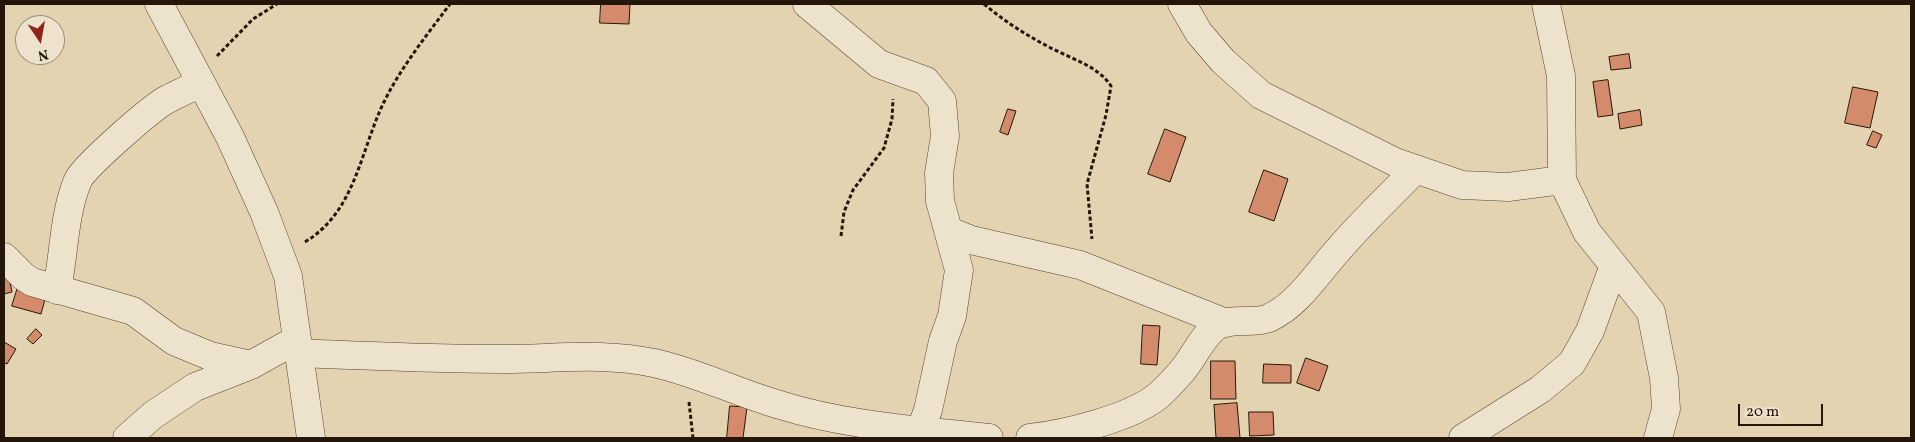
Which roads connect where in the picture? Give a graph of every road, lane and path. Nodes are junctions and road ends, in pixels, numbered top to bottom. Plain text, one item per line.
1 (158, 4) edge
2 (277, 4) edge
3 (450, 4) edge
4 (807, 4) edge
5 (984, 4) edge
6 (1182, 4) edge
7 (1546, 4) edge
8 (879, 64) junction
9 (198, 78) junction
10 (1416, 169) junction
11 (1562, 180) junction
12 (949, 230) junction
13 (841, 236) dead end
14 (281, 256) junction
15 (4, 257) edge
16 (1613, 268) junction
17 (1097, 273) junction
18 (57, 290) junction
19 (1226, 323) junction
20 (297, 346) junction
21 (250, 365) junction
22 (690, 375) junction
23 (920, 432) junction
24 (1067, 436) edge
25 (127, 438) edge
26 (311, 438) edge
27 (693, 438) edge
28 (989, 438) edge
29 (1030, 438) edge
30 (1464, 438) edge
31 (1658, 438) edge

1 - 9 street
2 - 9 path
3 - 14 path
4 - 8 street
5 - 17 path
6 - 10 street
7 - 11 street
8 - 12 street
8 - 13 path
9 - 14 street
9 - 18 street
10 - 11 street
10 - 19 street
11 - 16 street
12 - 17 street
12 - 23 street
14 - 20 street
15 - 18 street
16 - 30 street
16 - 31 street
17 - 19 street
18 - 21 street
19 - 24 street
20 - 21 street
20 - 22 street
20 - 26 street
21 - 25 street
22 - 23 street
22 - 27 path
23 - 28 street
24 - 29 street

